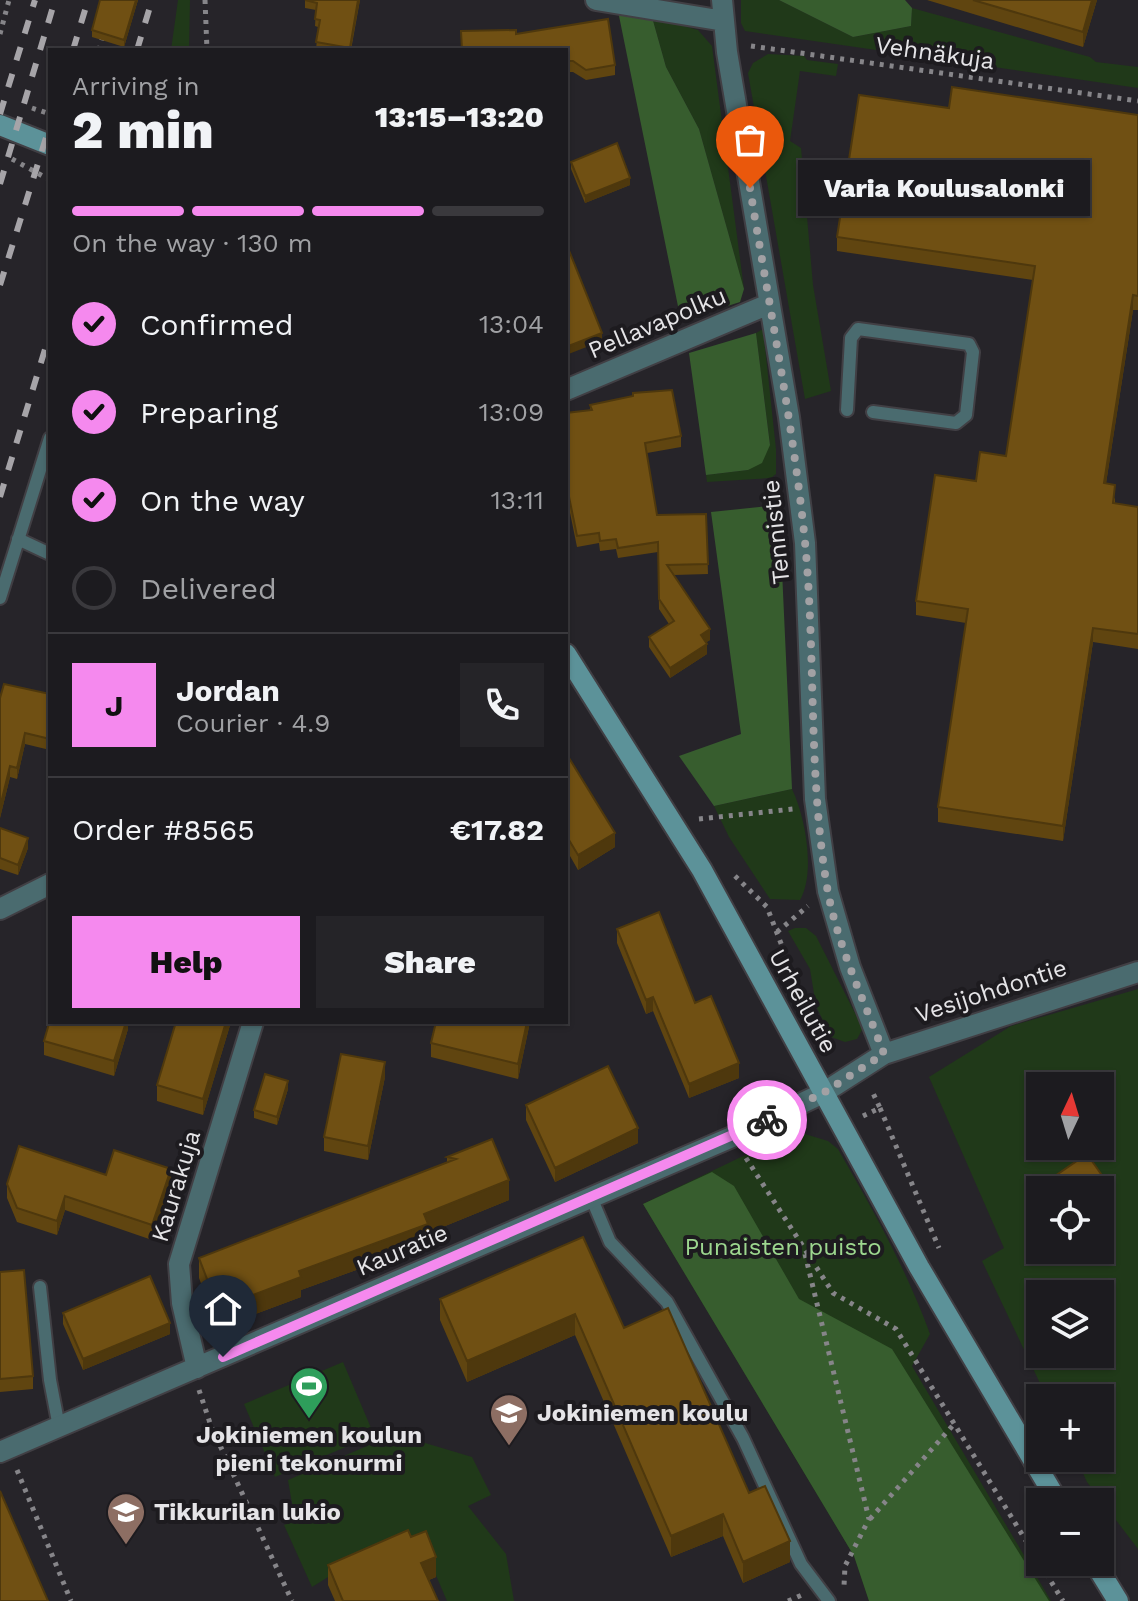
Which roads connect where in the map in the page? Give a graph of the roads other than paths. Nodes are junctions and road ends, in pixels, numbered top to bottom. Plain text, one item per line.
1 (596, 0) edge
2 (722, 0) edge
3 (724, 21) junction
4 (0, 125) edge
5 (48, 144) edge
6 (769, 304) junction
7 (568, 389) edge
8 (847, 410) dead end
9 (873, 412) dead end
10 (48, 444) edge
11 (18, 539) junction
12 (48, 553) edge
13 (0, 598) edge
14 (568, 657) edge
15 (48, 885) edge
16 (0, 909) edge
17 (1138, 972) edge
18 (252, 1024) edge
19 (884, 1054) junction
20 (823, 1093) junction
21 (591, 1197) junction
22 (40, 1287) dead end
23 (197, 1368) junction
24 (59, 1427) junction
25 (8, 1459) edge
26 (1050, 1488) edge
27 (1103, 1576) edge
28 (829, 1601) edge
29 (1118, 1601) edge

1 - 3 street
2 - 3 street, Tennistie
3 - 6 street, Tennistie
4 - 5 main road
6 - 7 street, Pellavapolku
6 - 19 street, Tennistie
8 - 9 lane
10 - 11 lane
11 - 12 lane
11 - 13 lane
14 - 20 main road, Urheilutie
15 - 16 street
17 - 19 street, Vesijohdontie
18 - 23 street, Kaurakuja
19 - 20 street, Vesijohdontie
20 - 21 street, Kauratie
20 - 26 main road, Urheilutie
21 - 23 street, Kauratie
21 - 28 lane
22 - 24 lane
23 - 24 street, Kauratie
24 - 25 street, Kauratie
27 - 29 main road

